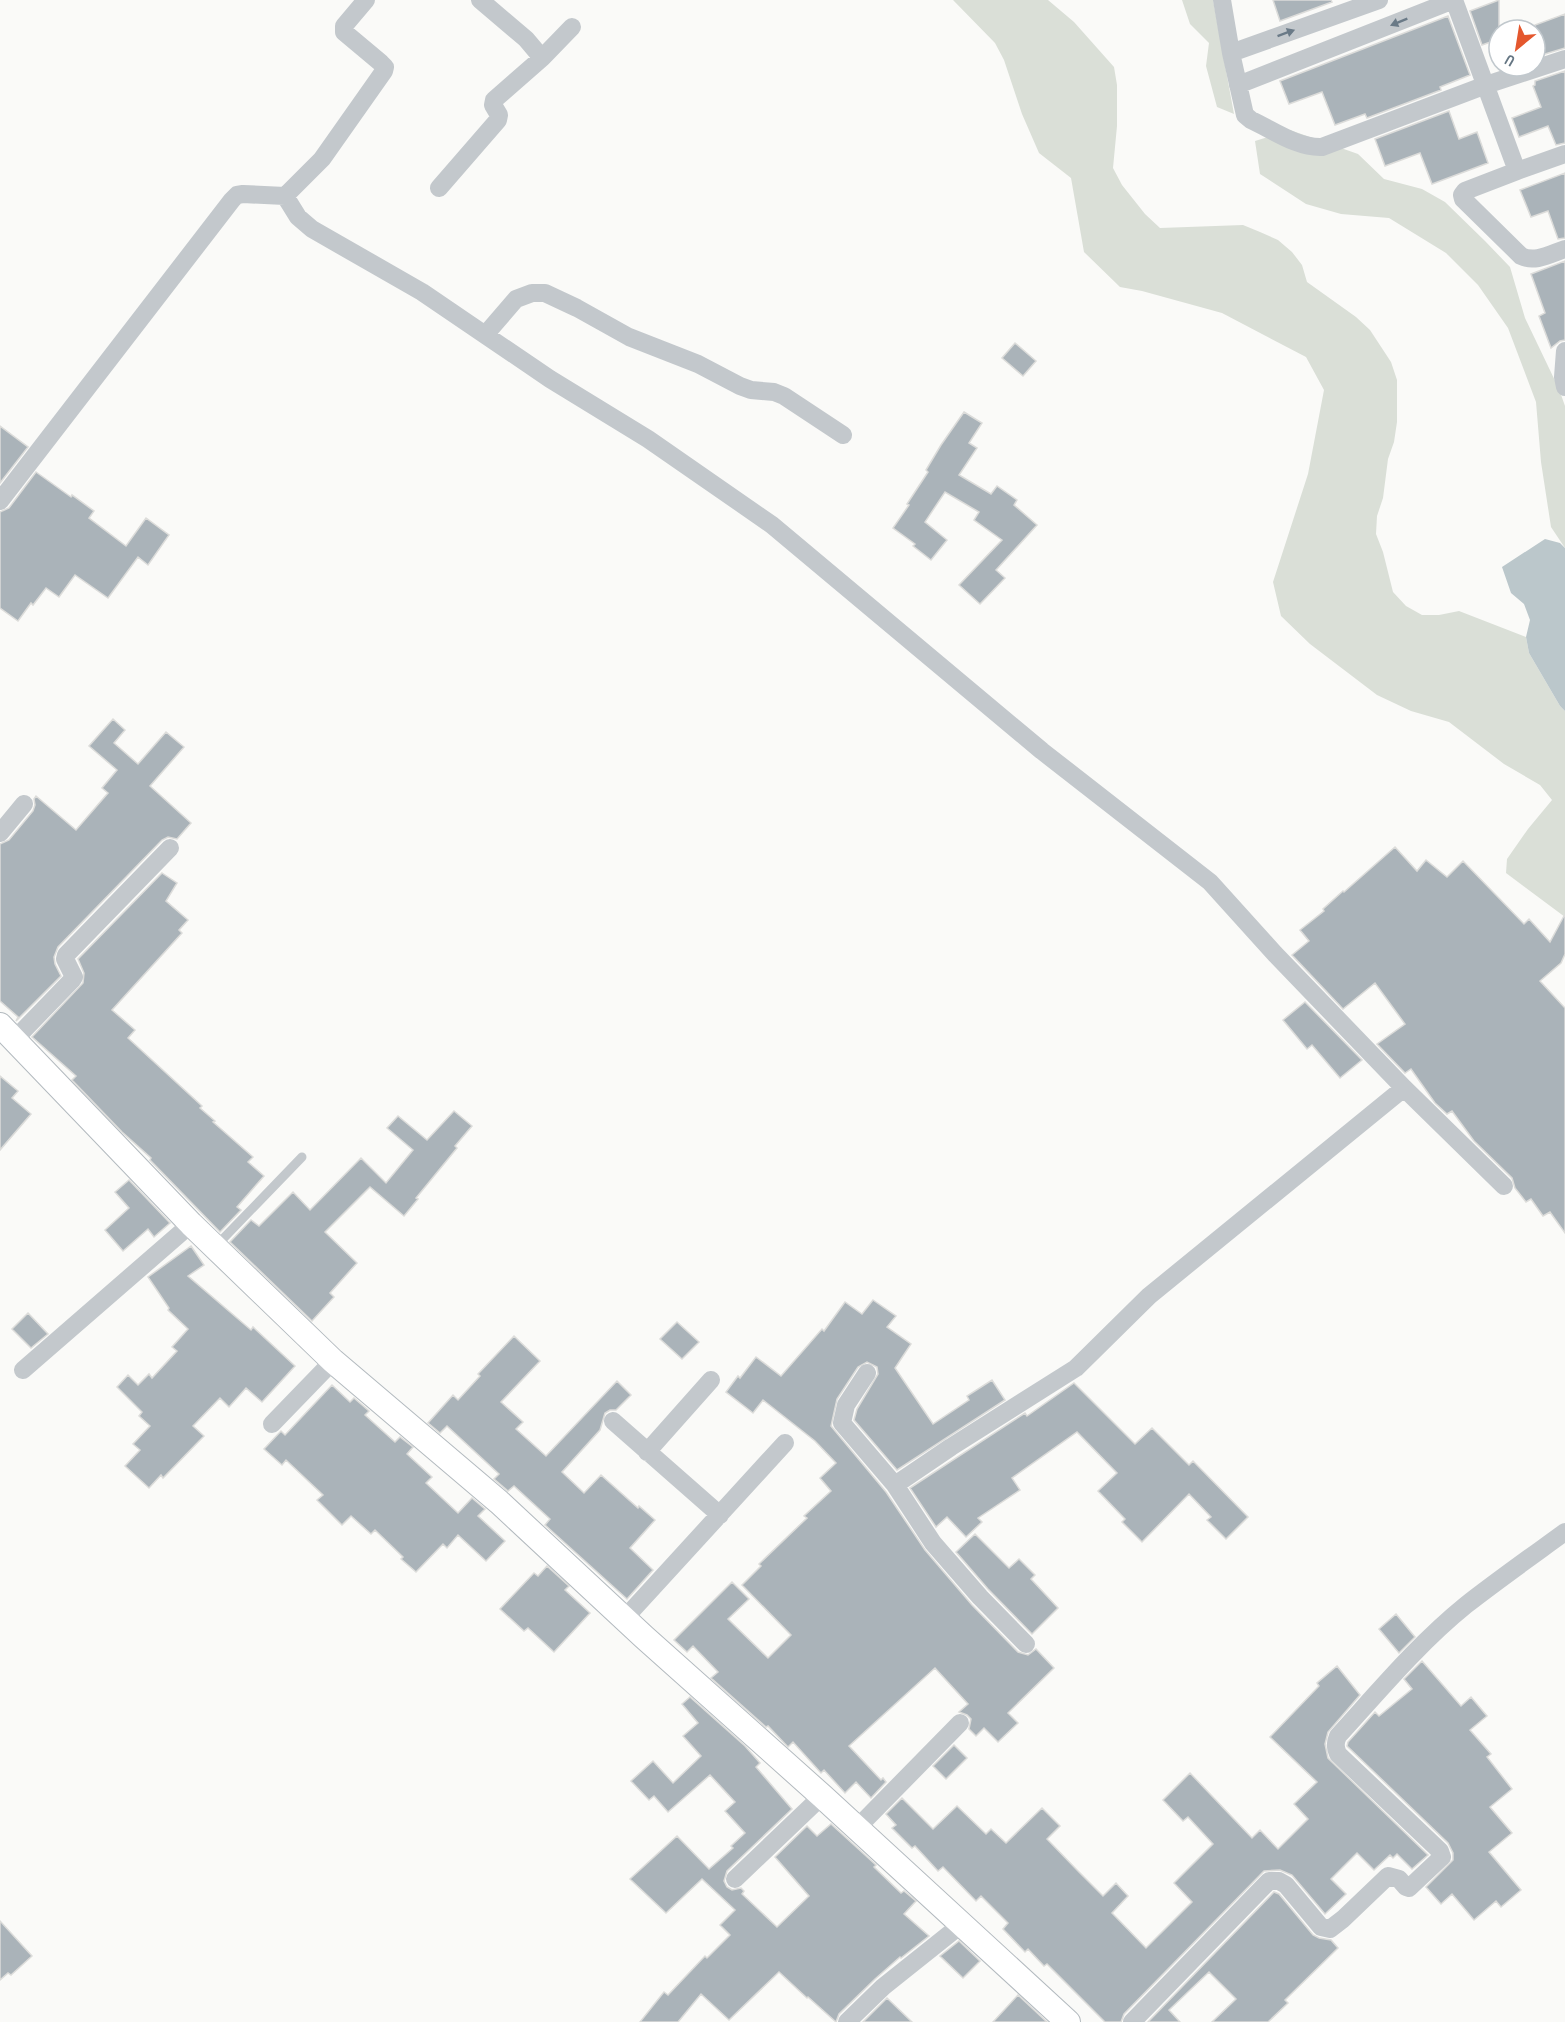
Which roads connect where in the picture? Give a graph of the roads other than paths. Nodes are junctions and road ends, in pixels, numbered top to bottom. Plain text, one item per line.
1 (366, 0) edge
2 (480, 0) edge
3 (1222, 0) edge
4 (1379, 0) edge
5 (1454, 0) edge
6 (572, 27) dead end
7 (1231, 53) junction
8 (542, 58) junction
9 (1565, 59) edge
10 (1238, 85) junction
11 (1486, 85) junction
12 (1565, 154) edge
13 (1517, 171) junction
14 (439, 188) dead end
15 (285, 196) junction
16 (1565, 249) edge
17 (485, 335) junction
18 (1565, 351) edge
19 (1564, 380) edge
20 (843, 435) dead end
21 (0, 501) edge
22 (24, 804) dead end
23 (0, 833) edge
24 (170, 848) dead end
25 (7, 1033) edge
26 (1404, 1088) junction
27 (302, 1157) dead end
28 (1504, 1186) dead end
29 (191, 1224) junction
30 (215, 1247) junction
31 (333, 1361) junction
32 (23, 1370) dead end
33 (867, 1373) dead end
34 (711, 1380) dead end
35 (613, 1421) dead end
36 (272, 1424) dead end
37 (785, 1443) dead end
38 (647, 1452) junction
39 (895, 1485) junction
40 (720, 1515) junction
41 (1565, 1532) edge
42 (624, 1619) junction
43 (1026, 1644) dead end
44 (960, 1723) dead end
45 (822, 1796) junction
46 (857, 1828) junction
47 (735, 1879) dead end
48 (962, 1924) junction
49 (847, 2022) edge
50 (1068, 2022) edge
51 (1132, 2022) edge

1 - 15 street
2 - 8 street
3 - 7 street
7 -> 4 street
5 -> 10 street
5 - 11 street
6 - 8 street
7 - 10 street
8 - 14 street
9 - 11 street
10 - 11 street
11 - 13 street
12 - 13 street
13 - 16 street
15 - 17 street
15 - 21 street
17 - 20 street
17 - 26 street
18 - 19 street
22 - 23 street
24 - 25 street
25 - 29 street
26 - 28 street
26 - 39 street
27 - 30 lane
29 - 30 street
29 - 32 street
30 - 31 street
31 - 36 street
31 - 42 street
33 - 39 street
34 - 38 street
35 - 38 street
37 - 40 street
38 - 40 street
39 - 43 street
40 - 42 street
41 - 51 street
42 - 45 street
44 - 46 street
45 - 46 street
45 - 47 street
46 - 48 street
48 - 49 street
48 - 50 street

